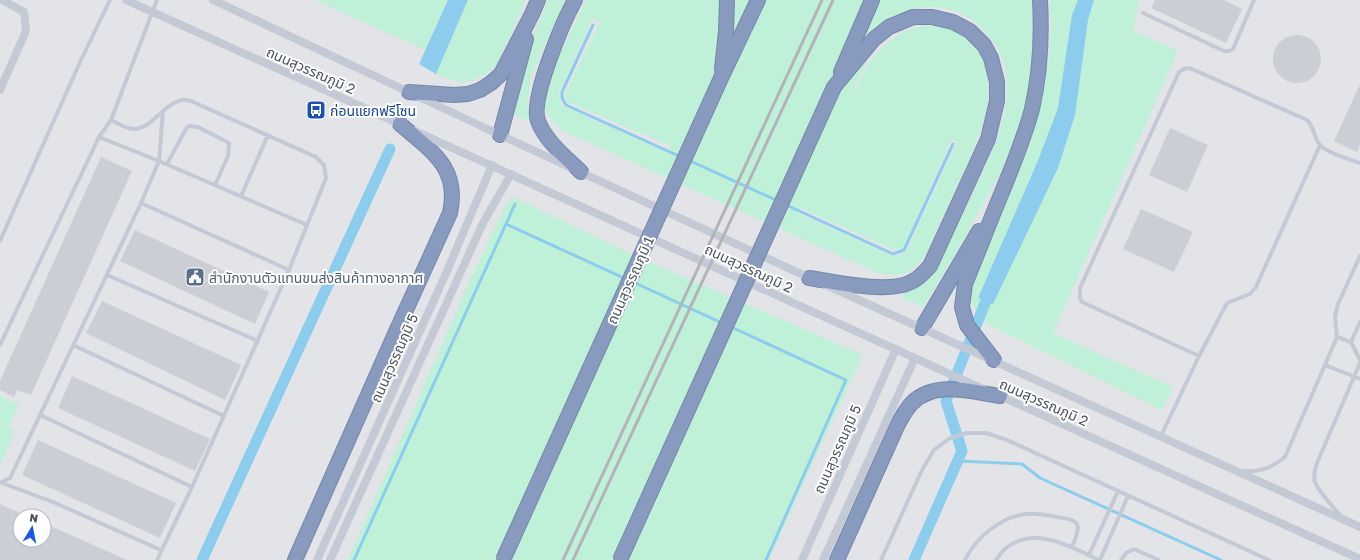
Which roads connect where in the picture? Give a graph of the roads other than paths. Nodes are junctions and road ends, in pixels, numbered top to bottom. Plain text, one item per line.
1 (2, 0) edge
2 (110, 0) edge
3 (126, 0) edge
4 (157, 0) edge
5 (213, 0) edge
6 (538, 0) edge
7 (575, 0) edge
8 (726, 0) edge
9 (758, 0) edge
10 (872, 0) edge
11 (1040, 0) edge
12 (1254, 0) edge
13 (152, 12) junction
14 (1143, 13) dead end
15 (532, 14) junction
16 (722, 78) junction
17 (834, 87) junction
18 (0, 90) edge
19 (409, 92) junction
20 (163, 111) junction
21 (112, 120) junction
22 (400, 124) junction
23 (268, 135) junction
24 (500, 135) junction
25 (99, 137) junction
26 (1320, 145) junction
27 (159, 161) junction
28 (1360, 163) edge
29 (167, 164) junction
30 (492, 165) junction
31 (581, 172) junction
32 (511, 174) junction
33 (215, 185) junction
34 (1005, 186) junction
35 (241, 196) junction
36 (141, 203) junction
37 (307, 226) junction
38 (0, 241) edge
39 (1360, 256) edge
40 (289, 270) junction
41 (107, 274) junction
42 (809, 278) junction
43 (1360, 322) edge
44 (922, 328) junction
45 (1337, 337) junction
46 (258, 341) junction
47 (1351, 342) junction
48 (0, 345) edge
49 (73, 345) junction
50 (896, 349) junction
51 (1199, 356) junction
52 (915, 358) junction
53 (994, 360) junction
54 (1360, 362) edge
55 (1325, 365) junction
56 (1354, 377) junction
57 (1360, 379) edge
58 (1000, 396) junction
59 (40, 415) junction
60 (224, 416) junction
61 (1162, 436) junction
62 (1236, 471) junction
63 (1, 483) edge
64 (192, 487) junction
65 (1118, 491) junction
66 (1128, 496) junction
67 (1344, 520) junction
68 (1360, 527) edge
69 (1072, 547) junction
70 (161, 550) junction
71 (1089, 555) junction
72 (1360, 559) edge
73 (157, 560) edge
74 (295, 560) edge
75 (316, 560) edge
76 (330, 560) edge
77 (503, 560) edge
78 (620, 560) edge
79 (802, 560) edge
80 (823, 560) edge
81 (837, 560) edge
82 (881, 560) edge
83 (965, 560) edge
84 (996, 560) edge
85 (1100, 560) edge
86 (1121, 560) edge
87 (1159, 560) edge
88 (1269, 560) edge

1 - 18 street
2 - 38 lane
3 - 13 street, ถนนสุวรรณภูมิ 2
4 - 13 lane
5 - 19 street, ถนนสุวรรณภูมิ 2
6 - 15 highway
7 - 31 highway
8 - 16 highway
9 - 16 highway, ถนนสุวรรณภูมิ 1
10 - 17 highway
11 - 34 highway
12 - 14 lane
13 - 21 lane
13 - 22 street, ถนนสุวรรณภูมิ 2
15 - 19 highway
15 - 24 highway
16 - 77 highway, ถนนสุวรรณภูมิ 1, bridge
17 - 42 highway
17 - 78 highway, bridge
19 - 24 street, ถนนสุวรรณภูมิ 2
20 - 21 lane
20 - 23 lane
20 - 27 lane
21 - 25 lane
22 - 30 street, ถนนสุวรรณภูมิ 2
22 - 74 highway
23 - 35 lane
23 - 37 lane
24 - 31 street, ถนนสุวรรณภูมิ 2
25 - 27 lane
25 - 48 lane
26 - 28 lane
26 - 51 lane
26 - 51 lane
27 - 29 lane
27 - 36 lane
29 - 33 lane
29 - 33 lane
30 - 32 street, ถนนสุวรรณภูมิ 2
30 - 75 street, ถนนสุวรรณภูมิ 5
31 - 42 street, ถนนสุวรรณภูมิ 2
32 - 50 street, ถนนสุวรรณภูมิ 2
32 - 76 street, ถนนสุวรรณภูมิ 5
33 - 35 lane
34 - 44 highway
34 - 53 highway
35 - 37 lane
36 - 40 lane
36 - 41 lane
37 - 40 lane
39 - 45 lane
40 - 46 lane
41 - 46 lane
41 - 49 lane
42 - 44 street, ถนนสุวรรณภูมิ 2
43 - 47 lane
44 - 53 street, ถนนสุวรรณภูมิ 2
45 - 47 lane
45 - 55 lane
46 - 60 lane
47 - 54 lane
49 - 59 lane
49 - 60 lane
50 - 52 street, ถนนสุวรรณภูมิ 2
50 - 79 street, ถนนสุวรรณภูมิ 5
51 - 61 lane
52 - 58 street, ถนนสุวรรณภูมิ 2
52 - 80 street
53 - 61 street, ถนนสุวรรณภูมิ 2
54 - 56 lane
55 - 56 lane
55 - 62 lane
56 - 57 lane
56 - 67 lane
58 - 72 street, ถนนสุวรรณภูมิ 2
58 - 81 highway
59 - 63 lane
59 - 64 lane
60 - 64 lane
61 - 62 street, ถนนสุวรรณภูมิ 2
62 - 67 street, ถนนสุวรรณภูมิ 2
63 - 70 lane
64 - 70 lane
65 - 66 lane
65 - 71 lane
65 - 82 lane
66 - 85 lane
66 - 88 lane
67 - 68 street, ถนนสุวรรณภูมิ 2
69 - 71 lane
69 - 83 lane
69 - 84 lane
70 - 73 lane
71 - 85 lane
86 - 87 lane

